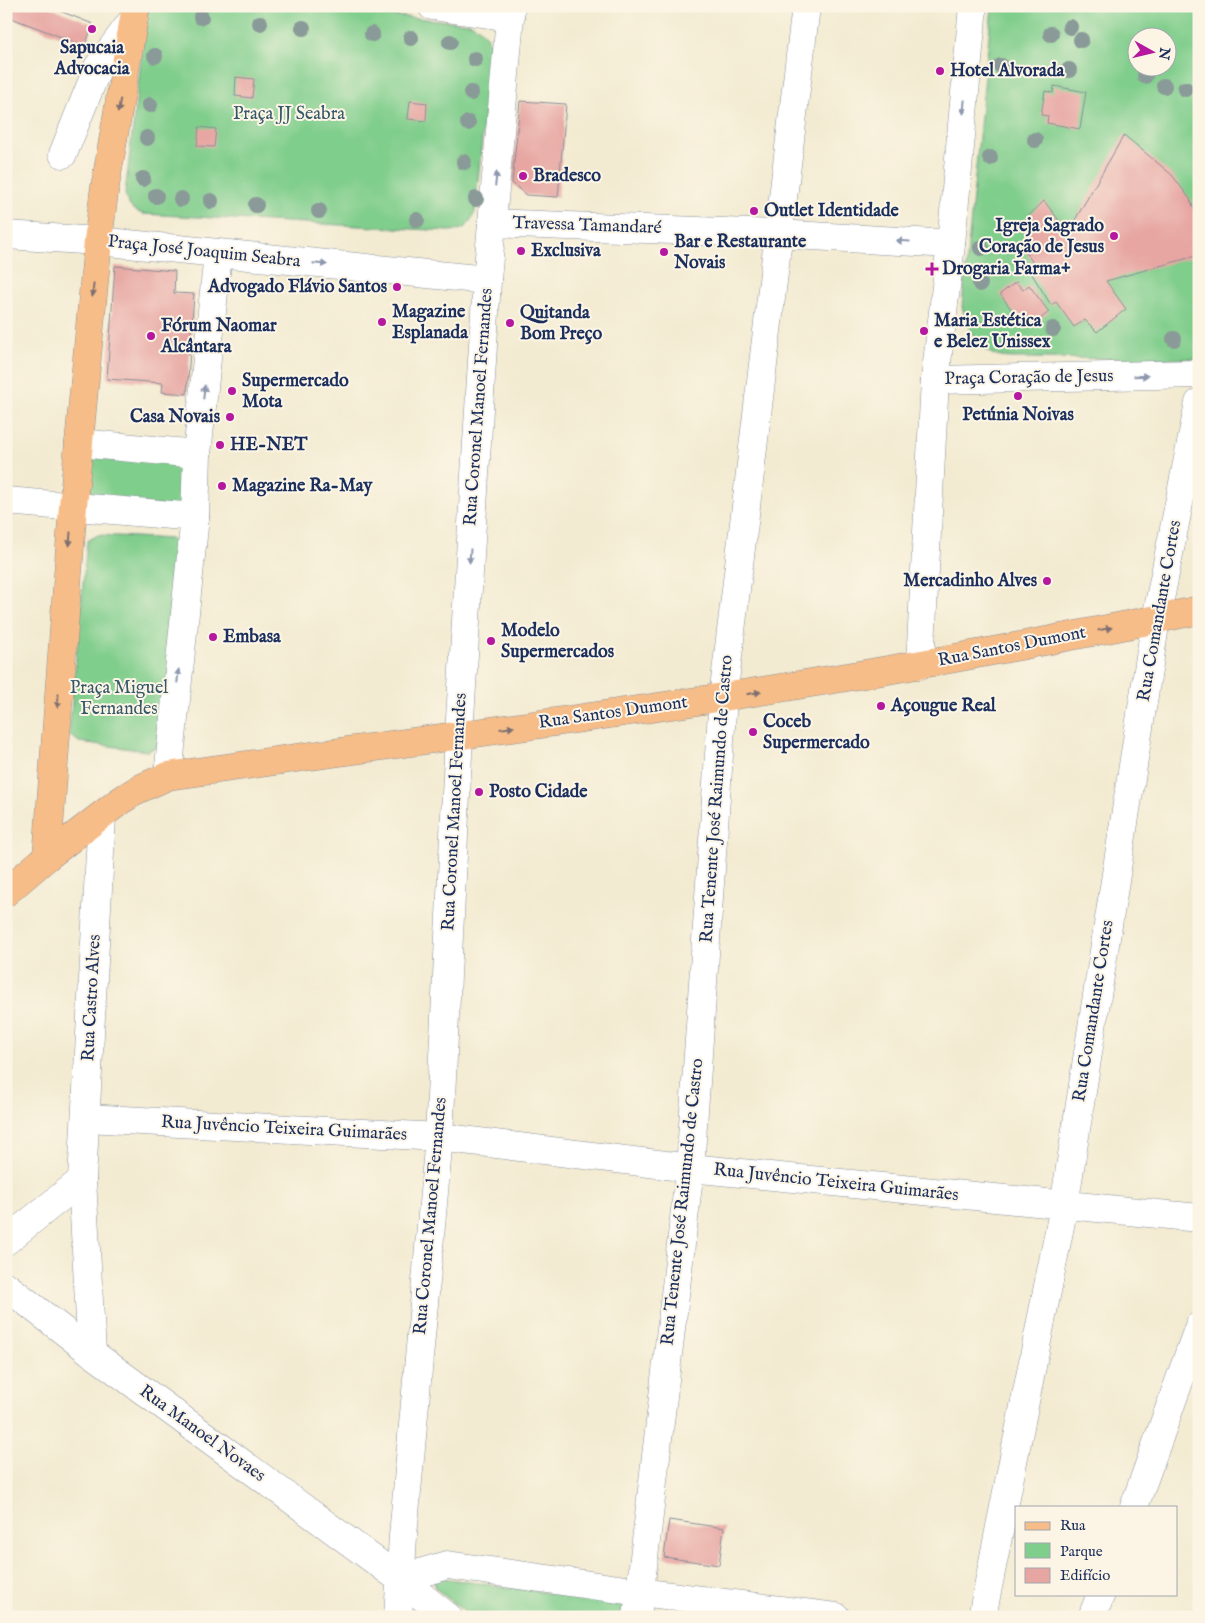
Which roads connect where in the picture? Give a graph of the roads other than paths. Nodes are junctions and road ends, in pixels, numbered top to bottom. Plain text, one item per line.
1 (432, 6) edge
2 (806, 6) edge
3 (973, 6) edge
4 (135, 12) edge
5 (511, 12) edge
6 (63, 154) dead end
7 (492, 223) junction
8 (778, 234) junction
9 (6, 235) edge
10 (98, 241) junction
11 (951, 244) junction
12 (218, 254) junction
13 (487, 280) junction
14 (1199, 374) edge
15 (935, 380) junction
16 (1199, 403) edge
17 (79, 443) junction
18 (197, 454) junction
19 (6, 501) edge
20 (73, 506) junction
21 (194, 517) junction
22 (1199, 610) edge
23 (1156, 619) junction
24 (920, 665) junction
25 (723, 698) junction
26 (459, 735) junction
27 (168, 776) junction
28 (102, 816) junction
29 (47, 857) junction
30 (6, 892) edge
31 (86, 1118) junction
32 (439, 1137) junction
33 (690, 1168) junction
34 (82, 1180) junction
35 (1064, 1206) junction
36 (1199, 1218) edge
37 (6, 1241) edge
38 (6, 1286) edge
39 (1199, 1326) edge
40 (92, 1353) junction
41 (1134, 1506) edge
42 (400, 1579) junction
43 (1100, 1596) edge
44 (638, 1605) edge
45 (398, 1617) edge
46 (448, 1617) edge
47 (836, 1617) edge
48 (982, 1617) edge
49 (1092, 1617) edge

1 - 5 street
2 - 8 street, Rua Tenente José Raimundo de Castro
3 -> 11 street, Praça Coração de Jesus
4 - 6 street
4 -> 10 main road, Praça José Joaquim Seabra
7 -> 5 street, Rua Coronel Manoel Fernandes
7 - 8 street, Travessa Tamandaré
7 - 13 street, Rua Coronel Manoel Fernandes
11 -> 8 street, Travessa Tamandaré
8 - 25 street, Rua Tenente José Raimundo de Castro
9 - 10 street
10 - 12 street, Praça José Joaquim Seabra
10 -> 17 main road
11 - 15 street, Praça Coração de Jesus
12 -> 13 street, Praça José Joaquim Seabra
18 -> 12 street
13 -> 26 street, Rua Coronel Manoel Fernandes
15 -> 14 street, Praça Coração de Jesus
15 - 24 street
16 - 23 street, Rua Comandante Cortes
17 - 18 street
17 - 20 main road
18 - 21 street
19 - 20 street
20 - 21 street
20 -> 29 main road
27 -> 21 street
22 - 23 main road, Rua Santos Dumont
24 -> 23 main road, Rua Santos Dumont
23 - 35 street, Rua Comandante Cortes
25 -> 24 main road, Rua Santos Dumont
26 -> 25 main road, Rua Santos Dumont
25 - 33 street, Rua Tenente José Raimundo de Castro
26 - 27 main road, Rua Santos Dumont
26 - 32 street, Rua Coronel Manoel Fernandes
27 - 28 main road, Rua Santos Dumont
28 - 29 main road, Rua Santos Dumont
28 - 31 street, Rua Castro Alves
29 - 30 main road, Rua Santos Dumont
31 - 32 street, Rua Juvêncio Teixeira Guimarães
31 - 34 street, Rua Castro Alves
32 - 33 street, Rua Juvêncio Teixeira Guimarães
32 - 42 street, Rua Coronel Manoel Fernandes
33 - 35 street, Rua Juvêncio Teixeira Guimarães
33 - 44 street, Rua Tenente José Raimundo de Castro
34 - 37 street
34 - 40 street, Rua Castro Alves
35 - 36 street, Rua Juvêncio Teixeira Guimarães
35 - 48 street, Rua Comandante Cortes
38 - 40 street, Rua Manoel Novaes
39 - 41 street
40 - 42 street, Rua Manoel Novaes
42 - 44 street
42 - 45 street, Rua Coronel Manoel Fernandes
42 - 46 street, Rua Manoel Novaes
43 - 49 street
44 - 47 street

